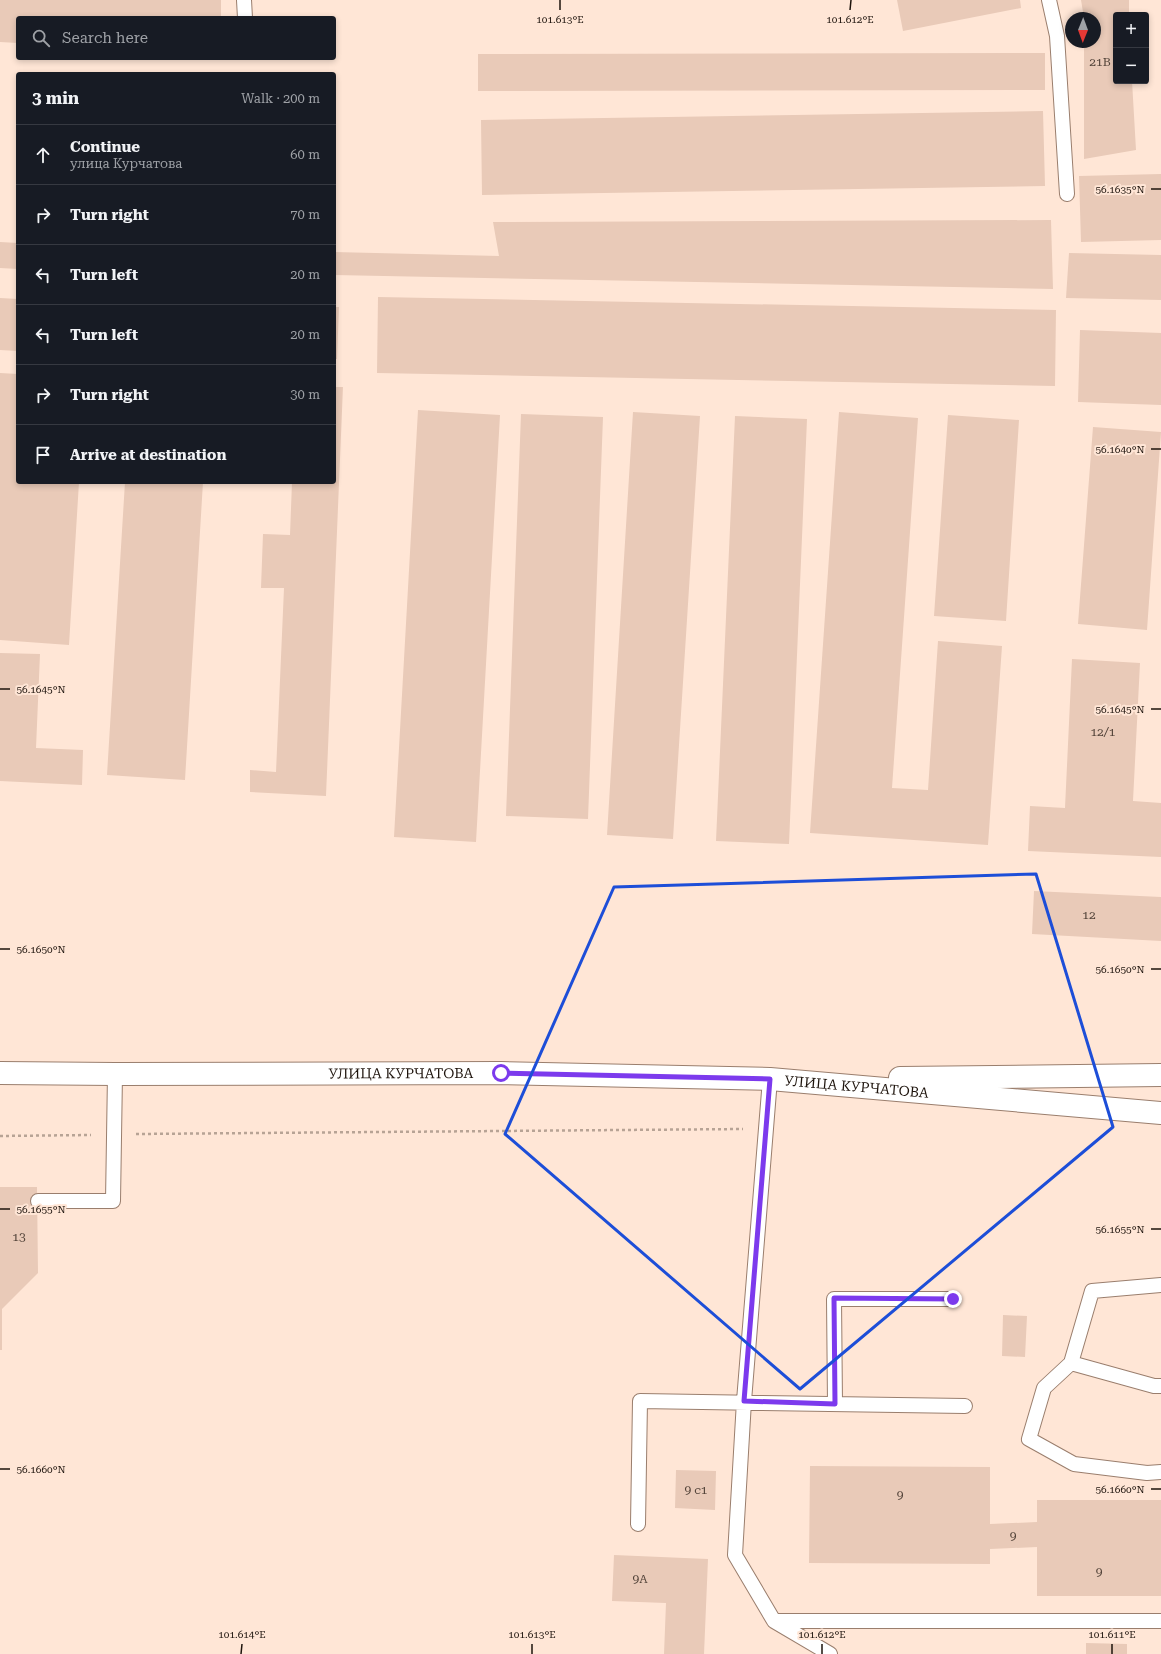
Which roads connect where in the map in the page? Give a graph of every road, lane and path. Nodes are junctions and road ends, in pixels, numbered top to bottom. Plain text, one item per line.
1 (244, 0) edge
2 (1049, 0) edge
3 (245, 16) edge
4 (1067, 194) dead end
5 (0, 1073) edge
6 (115, 1074) junction
7 (1161, 1075) edge
8 (770, 1079) junction
9 (1161, 1113) edge
10 (766, 1128) junction
11 (114, 1135) junction
12 (0, 1136) edge
13 (38, 1201) dead end
14 (1161, 1285) edge
15 (953, 1299) dead end
16 (1070, 1364) junction
17 (1161, 1386) edge
18 (744, 1401) junction
19 (835, 1404) junction
20 (965, 1406) dead end
21 (1161, 1472) edge
22 (638, 1524) dead end
23 (774, 1621) junction
24 (1161, 1621) edge
25 (830, 1654) edge

1 - 3 lane
2 - 4 lane
5 - 6 main road, УЛИЦА КУРЧАТОВА
6 - 8 main road, УЛИЦА КУРЧАТОВА
6 - 11 lane
7 - 8 main road
8 - 9 main road, УЛИЦА КУРЧАТОВА
8 - 10 lane
10 - 11 path
10 - 18 lane
11 - 12 path
11 - 13 lane
14 - 16 lane
15 - 19 lane
16 - 17 lane
16 - 21 lane
18 - 19 lane
18 - 22 lane
18 - 23 lane
19 - 20 lane
23 - 24 lane
23 - 25 lane

